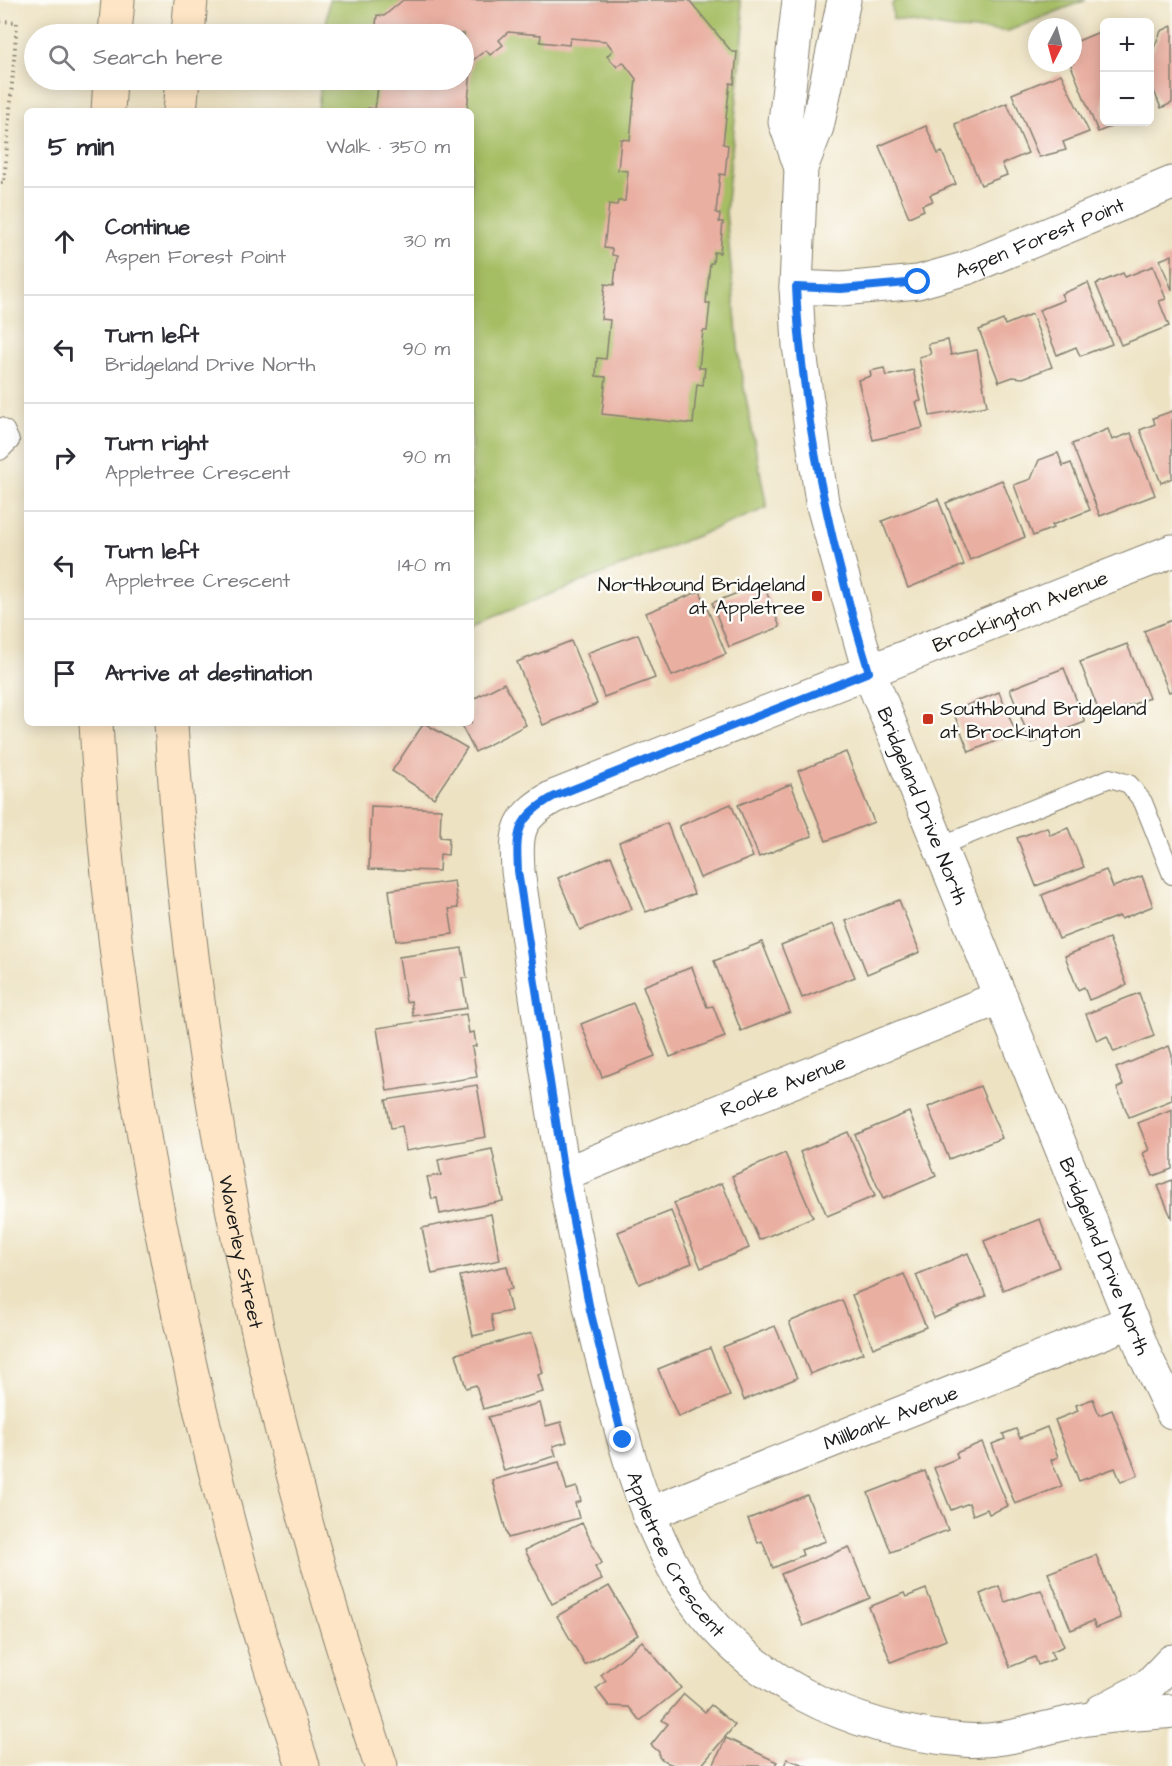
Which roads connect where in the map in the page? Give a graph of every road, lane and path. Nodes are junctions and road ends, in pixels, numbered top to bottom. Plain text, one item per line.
1 (118, 0) edge
2 (800, 0) edge
3 (844, 0) edge
4 (0, 21) edge
5 (115, 24) edge
6 (109, 90) edge
7 (182, 90) edge
8 (108, 108) edge
9 (180, 108) edge
10 (801, 168) junction
11 (0, 183) edge
12 (1172, 183) edge
13 (796, 287) junction
14 (0, 428) edge
15 (0, 451) edge
16 (1172, 551) edge
17 (869, 672) junction
18 (96, 726) edge
19 (171, 726) edge
20 (940, 846) junction
21 (1172, 875) edge
22 (1001, 997) junction
23 (564, 1174) junction
24 (1132, 1321) junction
25 (1172, 1412) edge
26 (648, 1514) junction
27 (1172, 1661) edge
28 (1172, 1711) edge
29 (1086, 1719) junction
30 (303, 1766) edge
31 (381, 1766) edge

1 - 5 main road
2 - 10 street, Bridgeland Drive North
3 - 10 street, Bridgeland Drive North
4 - 11 path
6 - 8 main road
7 - 9 main road
10 - 13 street, Bridgeland Drive North
12 - 13 street, Aspen Forest Point
13 - 17 street, Bridgeland Drive North
14 - 15 lane
16 - 17 street, Brockington Avenue
17 - 20 street, Bridgeland Drive North
17 - 23 street, Appletree Crescent
18 - 30 main road
19 - 31 main road, Waverley Street
20 - 21 lane
20 - 22 street, Bridgeland Drive North
22 - 23 street, Rooke Avenue
22 - 24 street, Bridgeland Drive North
23 - 26 street, Appletree Crescent
24 - 25 street, Bridgeland Drive North
24 - 26 street, Millbank Avenue
26 - 29 street, Appletree Crescent
27 - 29 street, Appletree Crescent
28 - 29 street, Appletree Crescent

